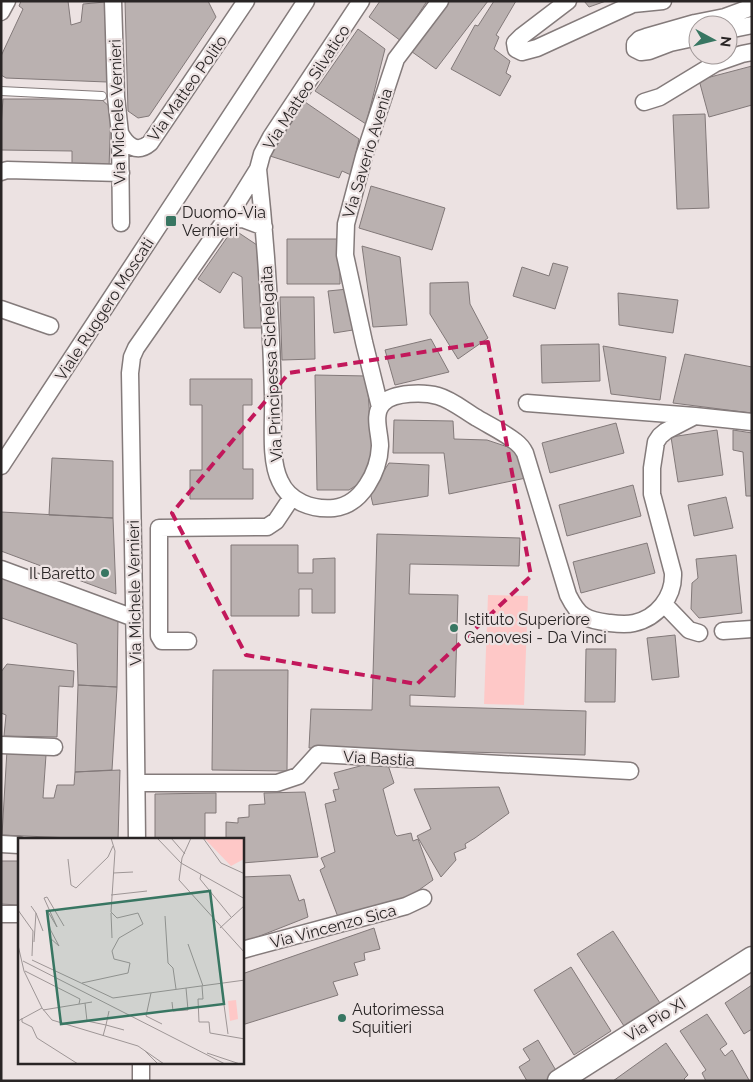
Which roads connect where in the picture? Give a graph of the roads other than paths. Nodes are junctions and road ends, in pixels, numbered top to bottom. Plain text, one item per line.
1 (6, 1) edge
2 (113, 1) edge
3 (246, 1) edge
4 (306, 1) edge
5 (361, 1) edge
6 (440, 1) edge
7 (568, 1) edge
8 (663, 1) edge
9 (752, 7) edge
10 (1, 12) edge
11 (730, 15) edge
12 (688, 25) edge
13 (752, 25) edge
14 (738, 28) edge
15 (688, 39) edge
16 (752, 52) edge
17 (1, 91) edge
18 (102, 96) dead end
19 (644, 102) dead end
20 (120, 133) junction
21 (258, 170) junction
22 (1, 172) edge
23 (121, 173) junction
24 (226, 220) junction
25 (121, 223) dead end
26 (264, 227) junction
27 (1, 308) edge
28 (50, 326) dead end
29 (136, 348) joint
30 (527, 403) dead end
31 (380, 407) junction
32 (694, 416) junction
33 (752, 422) edge
34 (1, 466) edge
35 (292, 497) junction
36 (1, 569) edge
37 (664, 604) junction
38 (134, 618) junction
39 (752, 629) edge
40 (723, 631) dead end
41 (699, 633) dead end
42 (188, 641) dead end
43 (1, 745) edge
44 (54, 747) dead end
45 (630, 771) dead end
46 (137, 783) junction
47 (137, 838) edge
48 (1, 844) edge
49 (18, 845) edge
50 (424, 898) dead end
51 (1, 914) edge
52 (18, 914) edge
53 (244, 949) edge
54 (752, 958) edge
55 (140, 1064) edge
56 (141, 1081) edge
57 (558, 1081) edge

1 - 10 street
2 - 20 street, Via Michele Vernieri
3 - 20 street, Via Matteo Polito
4 - 34 street, Viale Ruggero Moscati
5 - 21 street, Via Matteo Silvatico
6 - 31 street, Via Saverio Avenia
7 - 8 street
9 - 11 street
12 - 15 street
13 - 14 street
16 - 19 street
17 - 18 lane
20 - 23 street, Via Michele Vernieri
21 - 24 street, Via Matteo Silvatico
21 - 26 street, Via Principessa Sichelgaita
22 - 23 street
23 - 25 street, Via Michele Vernieri
24 - 26 street
24 - 29 street, Via Matteo Silvatico
26 - 35 street, Via Principessa Sichelgaita
27 - 28 street
29 - 38 street, Via Michele Vernieri
30 - 32 street
31 - 35 street, Via Principessa Sichelgaita
31 - 37 street
32 - 33 street
32 - 37 street
35 - 42 street
36 - 38 street
37 - 41 street
38 - 46 street, Via Michele Vernieri
39 - 40 street
43 - 44 street
45 - 46 street, Via Bastia
46 - 47 street, Via Michele Vernieri
48 - 49 street
50 - 53 street, Via Vincenzo Sica
51 - 52 street
54 - 57 street, Via Pio XI
55 - 56 street

